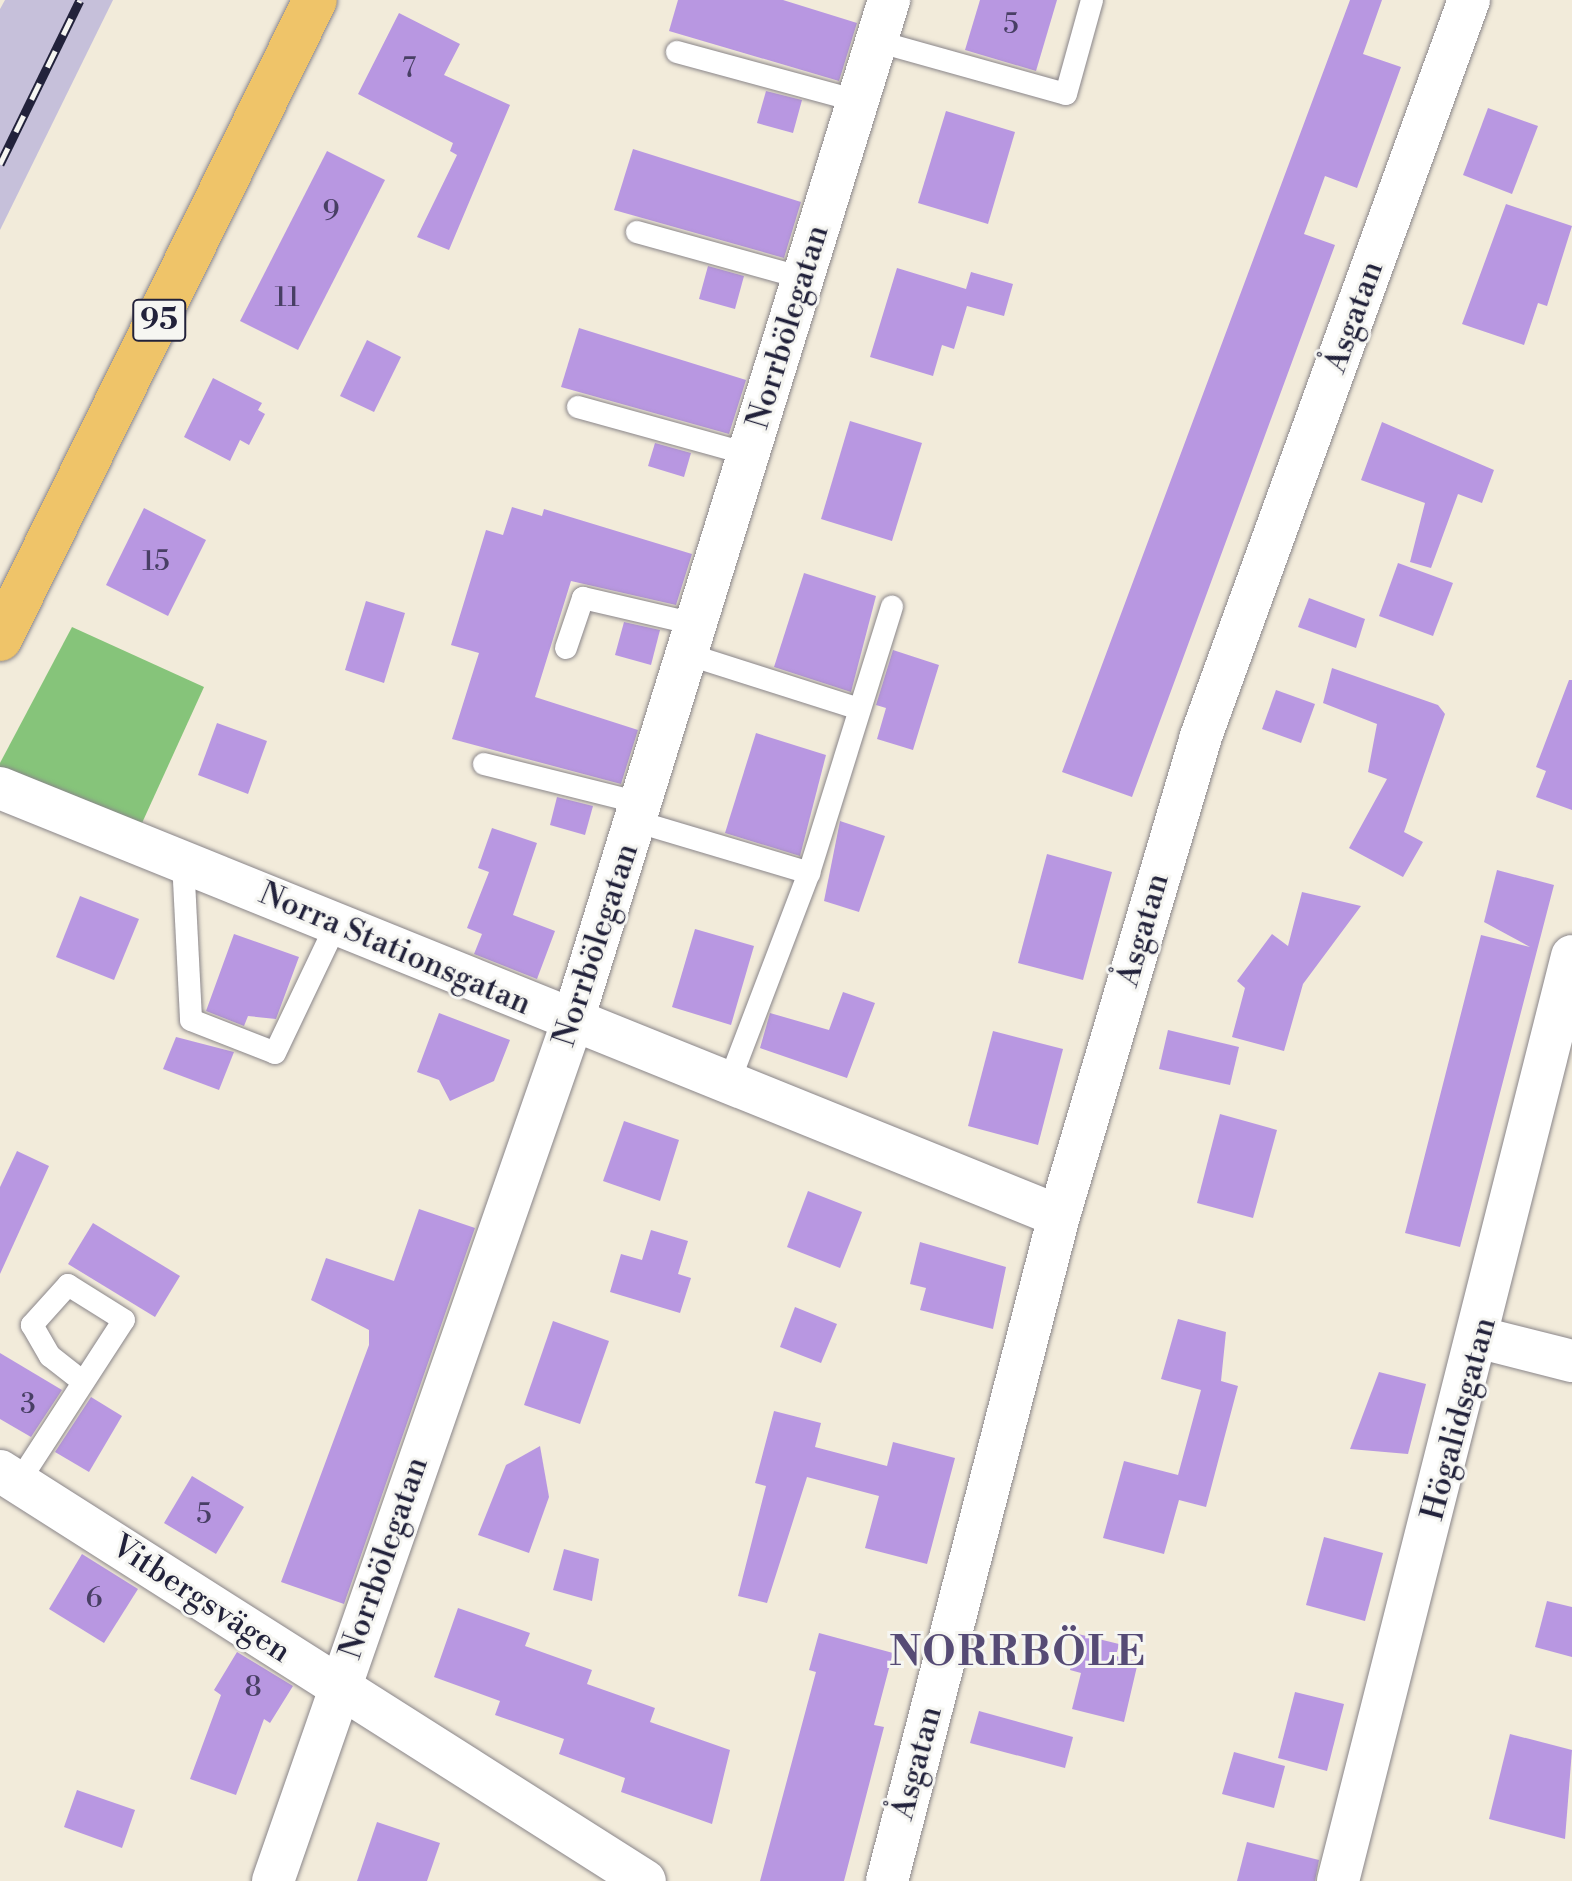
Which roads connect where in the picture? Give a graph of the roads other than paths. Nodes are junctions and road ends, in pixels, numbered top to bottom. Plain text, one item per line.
1 (315, 0) edge
2 (889, 0) edge
3 (1092, 0) edge
4 (1469, 0) edge
5 (876, 41) junction
6 (677, 52) dead end
7 (857, 101) junction
8 (637, 232) dead end
9 (803, 278) junction
10 (578, 407) dead end
11 (748, 454) junction
12 (892, 607) dead end
13 (0, 639) edge
14 (691, 639) junction
15 (566, 648) dead end
16 (859, 709) junction
17 (484, 764) dead end
18 (0, 788) edge
19 (638, 812) junction
20 (183, 861) junction
21 (809, 873) junction
22 (336, 925) junction
23 (1572, 956) edge
24 (572, 1023) junction
25 (728, 1085) junction
26 (1059, 1216) junction
27 (1481, 1338) junction
28 (1572, 1361) edge
29 (83, 1382) dead end
30 (9, 1477) edge
31 (338, 1687) junction
32 (273, 1881) edge
33 (645, 1881) edge
34 (887, 1881) edge
35 (1338, 1881) edge

1 - 13 main road, 95
2 - 5 street, Norrbölegatan
3 - 5 lane
4 - 26 street, Åsgatan
5 - 7 street, Norrbölegatan
6 - 7 lane
7 - 9 street, Norrbölegatan
8 - 9 lane
9 - 11 street, Norrbölegatan
10 - 11 lane
11 - 14 street, Norrbölegatan
12 - 16 lane
14 - 15 lane
14 - 16 lane
14 - 19 street, Norrbölegatan
16 - 21 lane
17 - 19 lane
18 - 20 street, Norra Stationsgatan
19 - 21 lane
19 - 24 street, Norrbölegatan
20 - 22 street, Norra Stationsgatan
20 - 22 lane
21 - 25 lane
22 - 24 street, Norra Stationsgatan
23 - 27 street, Högalidsgatan
24 - 25 street, Norra Stationsgatan
24 - 31 street, Norrbölegatan
25 - 26 street, Norra Stationsgatan
26 - 34 street, Åsgatan
27 - 28 street
27 - 35 street, Högalidsgatan
29 - 30 lane
30 - 31 street, Vitbergsvägen
31 - 32 street, Norrbölegatan
31 - 33 street, Vitbergsvägen

